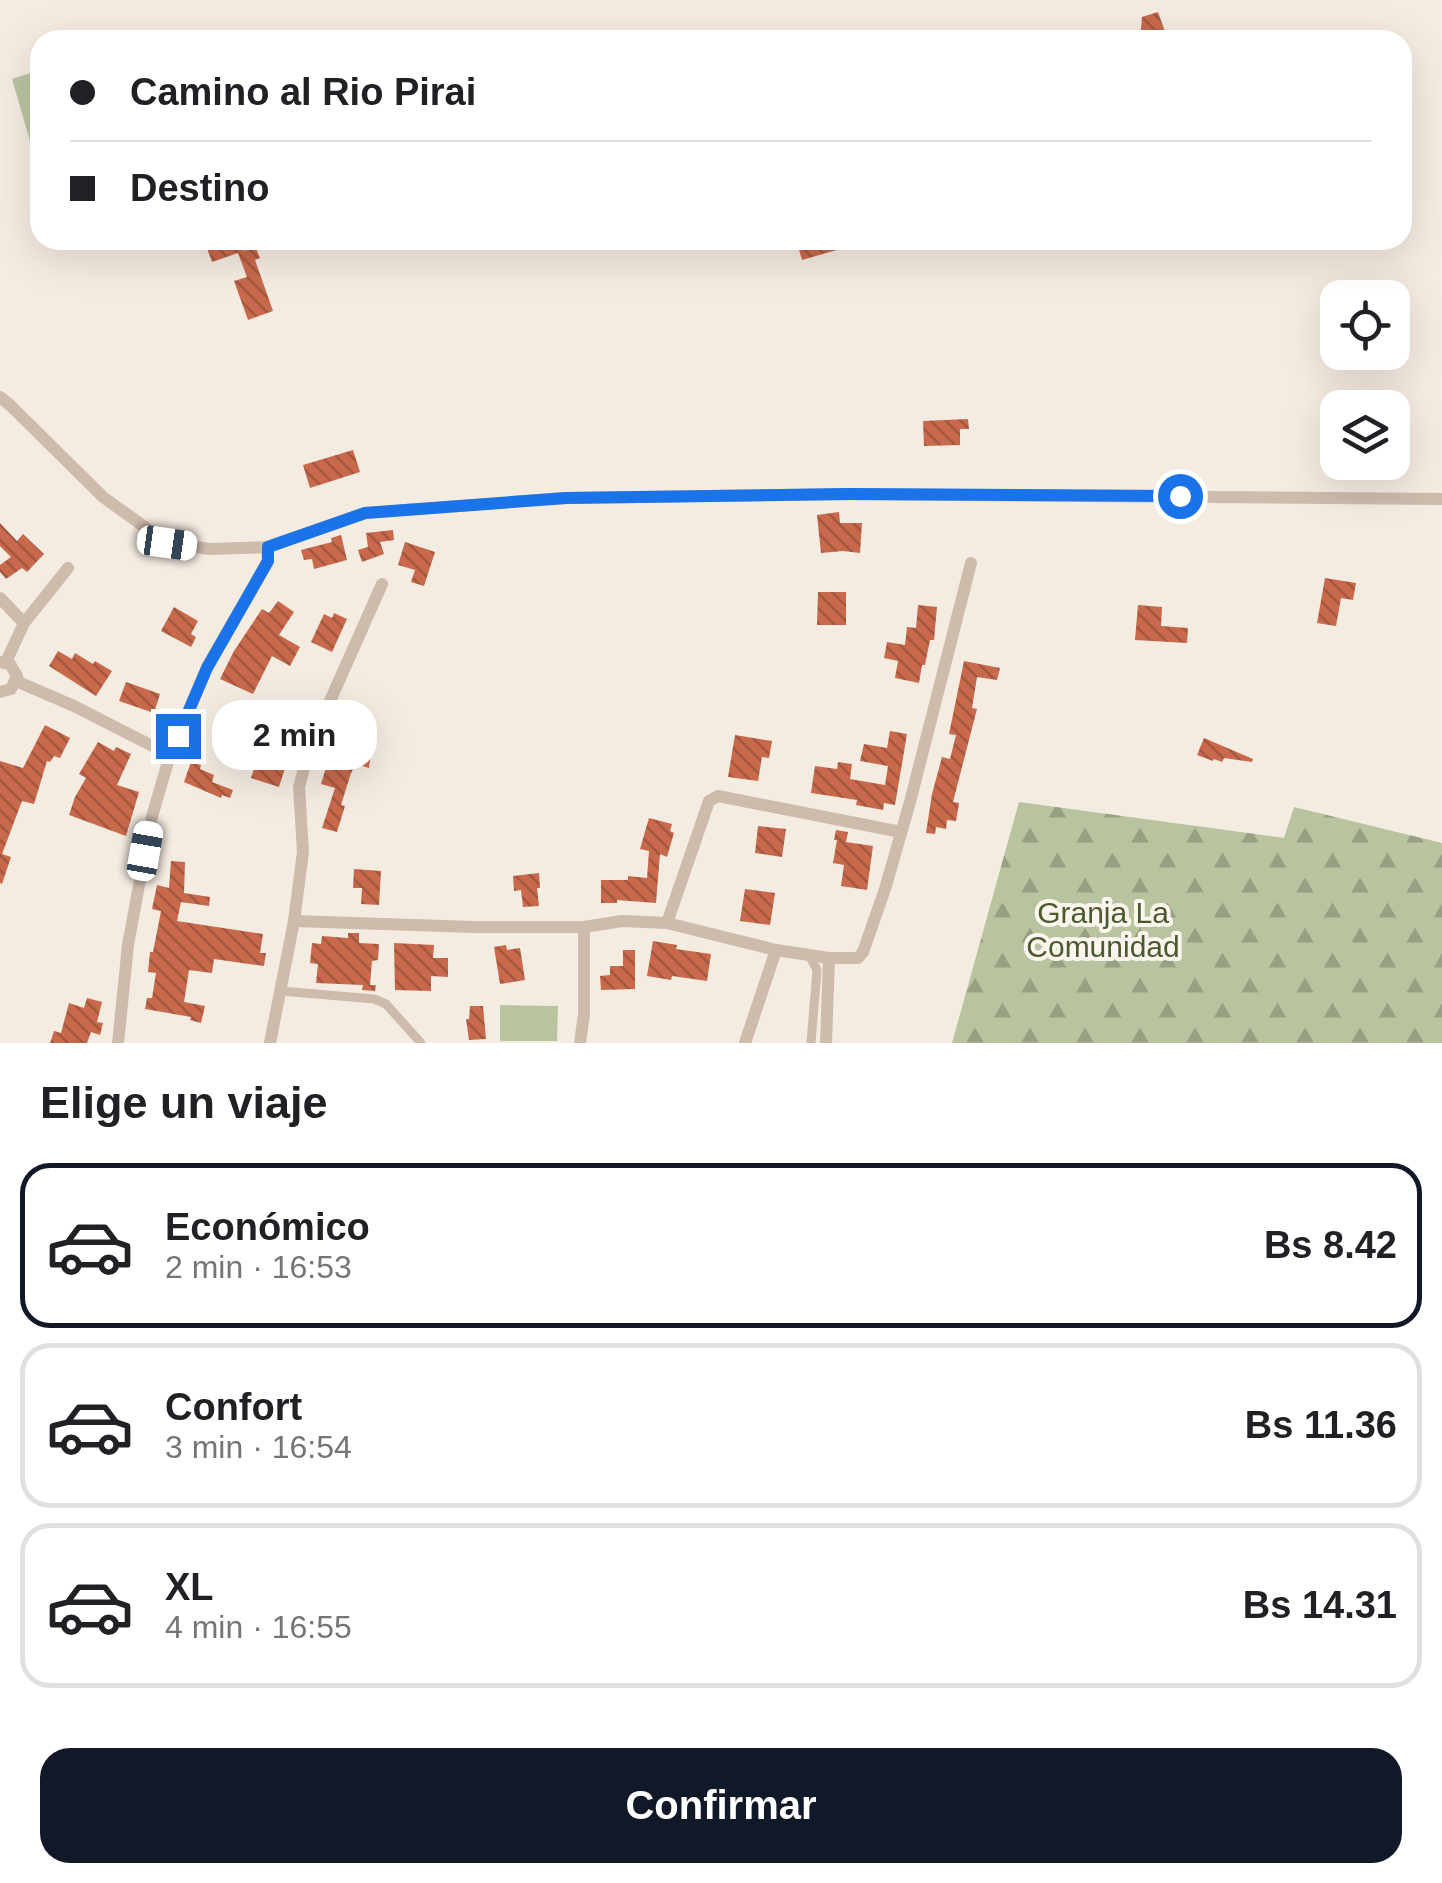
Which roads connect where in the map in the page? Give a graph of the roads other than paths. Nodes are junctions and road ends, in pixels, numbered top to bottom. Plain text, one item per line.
1 (0, 398) edge
2 (1442, 499) edge
3 (268, 547) junction
4 (972, 564) dead end
5 (68, 568) dead end
6 (382, 584) dead end
7 (0, 598) edge
8 (24, 623) junction
9 (3, 662) edge
10 (16, 681) junction
11 (1, 692) edge
12 (170, 755) junction
13 (901, 832) junction
14 (294, 921) junction
15 (667, 923) junction
16 (584, 927) junction
17 (776, 950) junction
18 (809, 955) junction
19 (829, 958) junction
20 (281, 992) junction
21 (118, 1043) edge
22 (270, 1043) edge
23 (421, 1043) edge
24 (580, 1043) edge
25 (745, 1043) edge
26 (811, 1043) edge
27 (826, 1043) edge

1 - 3 street
2 - 3 street
3 - 12 street
4 - 13 street
5 - 8 street
6 - 14 street
7 - 8 street
8 - 9 street
9 - 10 street
10 - 11 street
10 - 12 street
12 - 21 street
13 - 15 street
13 - 19 street
14 - 16 street
14 - 20 street
15 - 16 street
15 - 17 street
16 - 24 street
17 - 18 street
17 - 25 street
18 - 19 street
18 - 26 street
19 - 27 street
20 - 22 street
20 - 23 street

